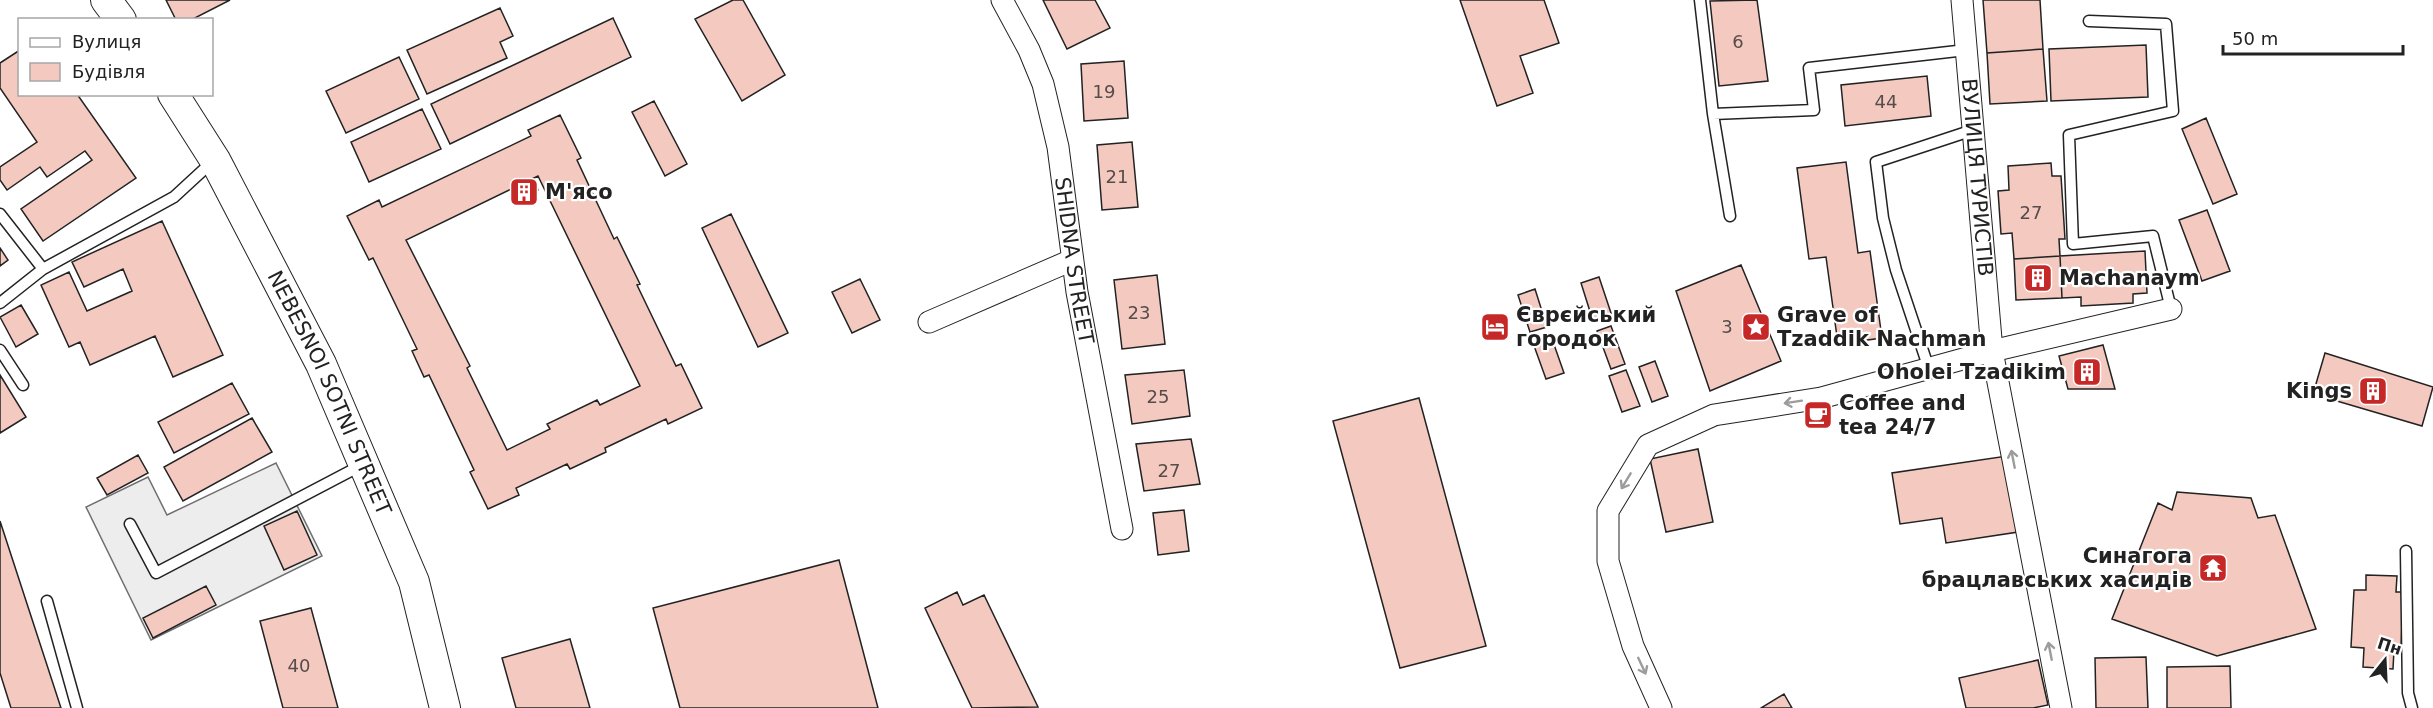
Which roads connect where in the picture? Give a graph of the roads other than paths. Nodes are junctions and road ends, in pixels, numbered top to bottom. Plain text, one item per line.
1 (106, 0) edge
2 (1002, 0) edge
3 (1700, 0) edge
4 (1962, 0) edge
5 (120, 18) edge
6 (2089, 21) dead end
7 (1966, 50) junction
8 (173, 96) edge
9 (1713, 114) junction
10 (1973, 130) junction
11 (215, 160) junction
12 (0, 214) edge
13 (1730, 216) dead end
14 (1072, 260) junction
15 (43, 269) junction
16 (0, 303) edge
17 (2171, 309) joint
18 (928, 322) dead end
19 (0, 350) edge
20 (1992, 351) junction
21 (1929, 369) junction
22 (23, 385) dead end
23 (364, 463) junction
24 (130, 524) dead end
25 (1122, 529) dead end
26 (2406, 551) dead end
27 (47, 601) dead end
28 (77, 708) edge
29 (445, 708) edge
30 (1661, 708) edge
31 (2061, 708) edge
32 (2412, 708) edge

1 - 5 main road
2 - 14 street, SHIDNA STREET
3 - 9 lane
4 - 7 street, ВУЛИЦЯ ТУРИСТІВ
6 - 17 lane
7 - 9 lane
7 - 10 street, ВУЛИЦЯ ТУРИСТІВ
8 - 11 main road, NEBESNOI SOTNI STREET
9 - 13 lane
10 - 20 street, ВУЛИЦЯ ТУРИСТІВ
10 - 21 lane
11 - 15 lane
11 - 23 main road, NEBESNOI SOTNI STREET
12 - 15 lane
14 - 18 street
14 - 25 street, SHIDNA STREET
15 - 16 lane
17 - 20 street
19 - 22 lane
20 - 21 street
31 -> 20 street, ВУЛИЦЯ ТУРИСТІВ
21 -> 30 street
23 - 24 lane
23 - 29 main road, NEBESNOI SOTNI STREET
26 - 32 lane
27 - 28 lane

